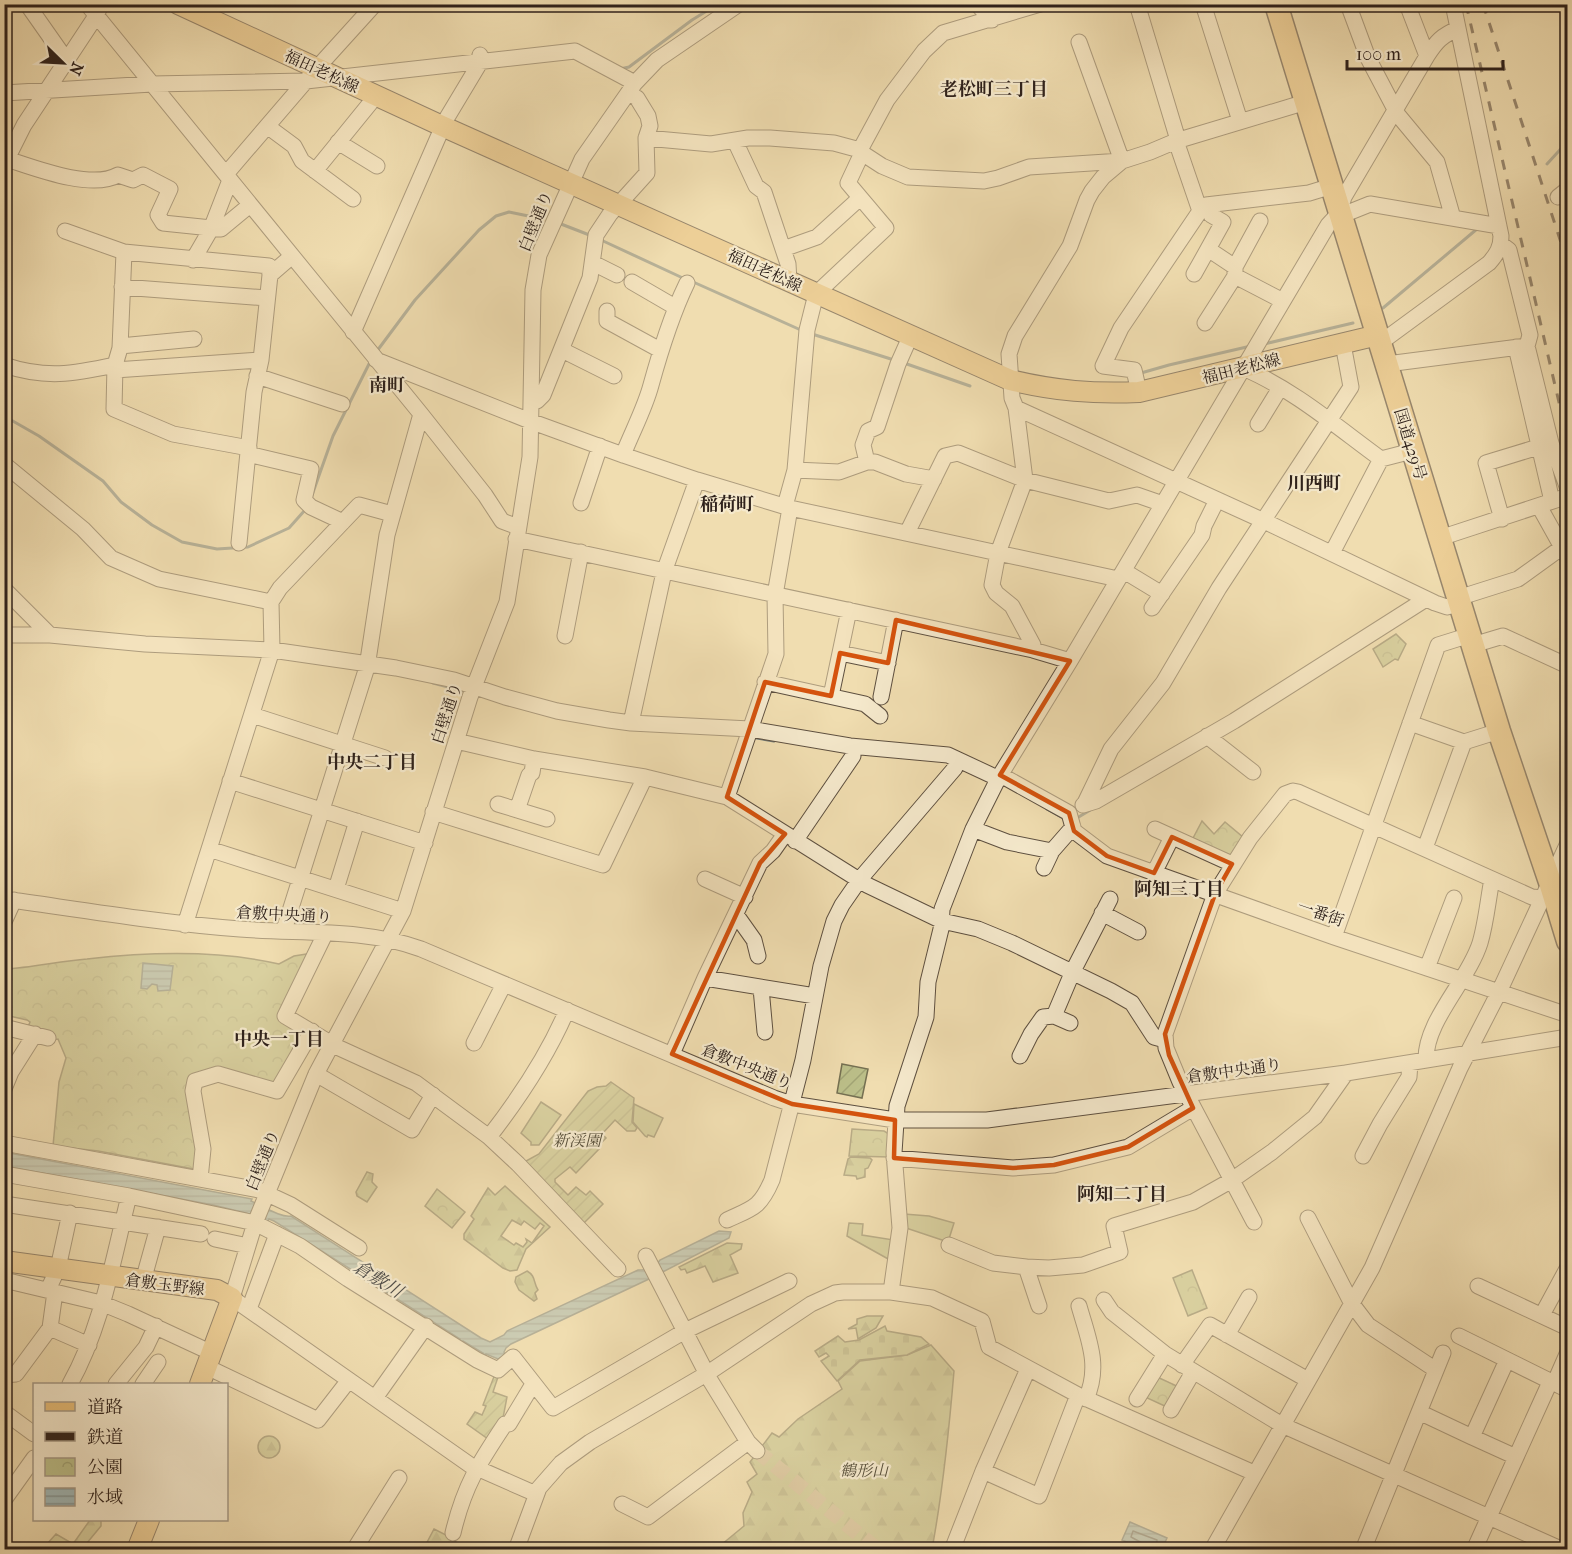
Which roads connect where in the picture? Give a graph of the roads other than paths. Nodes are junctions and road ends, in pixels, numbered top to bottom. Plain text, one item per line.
1 (27, 4) edge
2 (178, 4) edge
3 (375, 4) edge
4 (739, 4) edge
5 (977, 4) edge
6 (1040, 4) edge
7 (1137, 4) edge
8 (1203, 4) edge
9 (1276, 4) edge
10 (1348, 4) edge
11 (1407, 4) edge
12 (1453, 4) edge
13 (95, 8) edge
14 (717, 8) edge
15 (992, 20) junction
16 (1458, 29) junction
17 (1079, 42) dead end
18 (1427, 56) junction
19 (480, 58) junction
20 (67, 61) junction
21 (311, 75) junction
22 (336, 76) junction
23 (628, 78) junction
24 (152, 84) junction
25 (48, 90) junction
26 (4, 93) edge
27 (376, 96) junction
28 (1306, 102) junction
29 (1395, 110) junction
30 (1240, 121) junction
31 (267, 126) junction
32 (443, 126) junction
33 (646, 138) junction
34 (735, 141) junction
35 (1177, 141) junction
36 (338, 142) junction
37 (861, 151) junction
38 (1122, 161) junction
39 (6, 162) edge
40 (377, 166) dead end
41 (315, 171) junction
42 (228, 177) junction
43 (571, 183) junction
44 (1332, 186) junction
45 (860, 198) junction
46 (353, 200) dead end
47 (618, 204) junction
48 (250, 205) junction
49 (1206, 213) junction
50 (1339, 213) junction
51 (1453, 218) junction
52 (1260, 221) dead end
53 (1499, 226) junction
54 (211, 229) junction
55 (65, 231) dead end
56 (1501, 244) junction
57 (783, 249) junction
58 (1208, 249) junction
59 (124, 252) junction
60 (292, 256) junction
61 (193, 260) junction
62 (593, 263) junction
63 (1235, 272) junction
64 (1194, 274) dead end
65 (270, 275) junction
66 (617, 275) dead end
67 (789, 281) junction
68 (632, 282) dead end
69 (687, 282) dead end
70 (122, 287) junction
71 (816, 294) junction
72 (267, 298) junction
73 (1283, 301) junction
74 (675, 307) junction
75 (607, 311) dead end
76 (1205, 323) dead end
77 (353, 332) junction
78 (910, 337) junction
79 (194, 339) dead end
80 (1343, 344) junction
81 (120, 346) junction
82 (1521, 347) junction
83 (1381, 348) junction
84 (562, 350) junction
85 (660, 350) junction
86 (374, 357) junction
87 (261, 360) junction
88 (4, 365) edge
89 (115, 368) junction
90 (1244, 368) junction
91 (257, 376) junction
92 (614, 376) dead end
93 (1011, 380) junction
94 (1280, 388) junction
95 (1139, 392) junction
96 (531, 403) junction
97 (342, 404) dead end
98 (1016, 408) junction
99 (421, 414) junction
100 (530, 421) junction
101 (1329, 421) junction
102 (1258, 424) dead end
103 (1545, 444) junction
104 (600, 446) junction
105 (249, 451) junction
106 (1412, 451) junction
107 (623, 455) junction
108 (1381, 459) junction
109 (867, 462) junction
110 (4, 464) edge
111 (795, 470) junction
112 (934, 479) junction
113 (697, 480) junction
114 (1025, 480) junction
115 (1176, 481) junction
116 (1568, 489) edge
117 (1217, 500) junction
118 (1553, 501) edge
119 (581, 503) dead end
120 (1163, 504) junction
121 (788, 507) junction
122 (392, 514) junction
123 (1502, 519) junction
124 (1264, 521) junction
125 (343, 522) junction
126 (517, 533) junction
127 (907, 533) junction
128 (1440, 538) junction
129 (239, 543) dead end
130 (1562, 545) edge
131 (581, 552) junction
132 (1332, 553) junction
133 (998, 554) junction
134 (664, 572) junction
135 (1121, 575) junction
136 (4, 589) edge
137 (1162, 594) junction
138 (1461, 594) junction
139 (775, 595) junction
140 (1430, 600) junction
141 (272, 602) junction
142 (1152, 608) dead end
143 (849, 610) junction
144 (896, 620) junction
145 (4, 634) edge
146 (50, 635) junction
147 (565, 636) dead end
148 (1471, 640) junction
149 (1033, 650) junction
150 (840, 653) junction
151 (271, 654) junction
152 (1070, 661) junction
153 (888, 663) junction
154 (1568, 666) edge
155 (366, 668) junction
156 (765, 682) junction
157 (474, 687) junction
158 (831, 696) junction
159 (881, 698) dead end
160 (252, 715) junction
161 (880, 716) dead end
162 (632, 723) junction
163 (1410, 723) junction
164 (1499, 731) junction
165 (749, 734) junction
166 (1210, 738) junction
167 (456, 741) junction
168 (1464, 742) junction
169 (342, 744) junction
170 (853, 756) dead end
171 (385, 758) dead end
172 (534, 759) junction
173 (957, 760) junction
174 (1253, 772) dead end
175 (645, 777) junction
176 (999, 777) junction
177 (231, 781) junction
178 (727, 797) junction
179 (1086, 802) junction
180 (498, 804) dead end
181 (320, 810) junction
182 (517, 810) junction
183 (433, 813) junction
184 (547, 819) dead end
185 (1071, 820) junction
186 (357, 821) junction
187 (1374, 825) junction
188 (973, 829) junction
189 (1155, 829) dead end
190 (790, 837) junction
191 (1172, 837) junction
192 (425, 843) junction
193 (1568, 843) edge
194 (1425, 848) junction
195 (209, 849) junction
196 (1052, 851) junction
197 (1232, 864) junction
198 (1044, 868) dead end
199 (1568, 868) edge
200 (1154, 873) junction
201 (300, 878) junction
202 (705, 879) dead end
203 (860, 879) junction
204 (1492, 879) junction
205 (336, 889) junction
206 (1547, 890) junction
207 (1215, 894) junction
208 (745, 897) junction
209 (1454, 898) dead end
210 (9, 899) edge
211 (1110, 899) dead end
212 (1568, 904) edge
213 (403, 911) junction
214 (1102, 913) junction
215 (737, 916) junction
216 (942, 921) junction
217 (4, 922) edge
218 (185, 925) junction
219 (284, 930) junction
220 (1138, 932) dead end
221 (325, 934) junction
222 (1334, 937) junction
223 (388, 940) junction
224 (1568, 941) edge
225 (758, 956) dead end
226 (1426, 968) junction
227 (1073, 971) junction
228 (705, 978) junction
229 (1463, 980) junction
230 (504, 984) junction
231 (761, 987) junction
232 (1499, 992) junction
233 (815, 996) junction
234 (567, 1010) junction
235 (1568, 1015) edge
236 (1054, 1016) junction
237 (1070, 1023) dead end
238 (4, 1026) edge
239 (312, 1031) junction
240 (765, 1032) dead end
241 (1568, 1037) edge
242 (1165, 1040) junction
243 (474, 1042) dead end
244 (332, 1043) junction
245 (672, 1054) junction
246 (1468, 1054) junction
247 (1020, 1056) dead end
248 (1426, 1060) junction
249 (1410, 1063) junction
250 (1346, 1073) junction
251 (316, 1074) junction
252 (4, 1089) edge
253 (433, 1095) junction
254 (1186, 1095) junction
255 (792, 1104) junction
256 (896, 1120) junction
257 (489, 1137) junction
258 (4, 1143) edge
259 (1363, 1156) dead end
260 (894, 1158) junction
261 (4, 1174) edge
262 (200, 1179) junction
263 (1232, 1180) junction
264 (129, 1196) junction
265 (4, 1204) edge
266 (261, 1210) junction
267 (70, 1213) junction
268 (1308, 1218) dead end
269 (727, 1220) dead end
270 (122, 1222) junction
271 (1254, 1222) dead end
272 (158, 1227) junction
273 (277, 1234) junction
274 (949, 1245) dead end
275 (248, 1246) junction
276 (359, 1248) dead end
277 (648, 1259) dead end
278 (4, 1261) edge
279 (1026, 1267) junction
280 (1568, 1267) edge
281 (58, 1268) junction
282 (618, 1269) dead end
283 (109, 1276) junction
284 (4, 1280) edge
285 (143, 1281) junction
286 (789, 1281) dead end
287 (1478, 1287) dead end
288 (52, 1291) junction
289 (891, 1292) junction
290 (232, 1298) junction
291 (1249, 1298) dead end
292 (1104, 1300) dead end
293 (101, 1303) junction
294 (1352, 1304) junction
295 (1039, 1306) dead end
296 (1078, 1306) dead end
297 (249, 1309) junction
298 (1542, 1315) junction
299 (156, 1326) junction
300 (426, 1326) junction
301 (50, 1328) junction
302 (1568, 1328) edge
303 (685, 1331) junction
304 (1227, 1335) junction
305 (1459, 1336) dead end
306 (89, 1345) junction
307 (1568, 1352) edge
308 (1443, 1353) dead end
309 (1165, 1354) junction
310 (1507, 1360) junction
311 (158, 1362) dead end
312 (207, 1368) edge
313 (1028, 1369) junction
314 (1187, 1369) junction
315 (1436, 1370) junction
316 (708, 1373) junction
317 (4, 1375) edge
318 (120, 1379) edge
319 (350, 1380) junction
320 (1308, 1380) junction
321 (76, 1382) edge
322 (138, 1383) edge
323 (144, 1383) edge
324 (533, 1384) junction
325 (1557, 1385) edge
326 (1082, 1397) junction
327 (375, 1398) junction
328 (1137, 1399) dead end
329 (1171, 1410) dead end
330 (4, 1412) edge
331 (1419, 1412) junction
332 (1282, 1425) junction
333 (33, 1433) edge
334 (1472, 1437) junction
335 (1516, 1457) junction
336 (33, 1459) edge
337 (476, 1468) junction
338 (983, 1471) junction
339 (1254, 1473) junction
340 (1393, 1475) junction
341 (399, 1478) dead end
342 (536, 1494) junction
343 (4, 1500) edge
344 (622, 1504) dead end
345 (1488, 1518) junction
346 (144, 1521) edge
347 (453, 1533) dead end
348 (1568, 1536) edge
349 (137, 1550) edge
350 (354, 1550) edge
351 (516, 1550) edge
352 (952, 1550) edge
353 (1212, 1550) edge
354 (1362, 1550) edge
355 (1474, 1550) edge
356 (1563, 1550) edge

1 - 20 street
2 - 21 main road, 福田老松線
3 - 21 street
4 - 14 street, 白壁通り
5 - 15 street
6 - 15 street
7 - 35 street
8 - 30 street
9 - 28 highway, 国道429号
10 - 29 street
11 - 18 street
12 - 16 street
13 - 20 street
13 - 24 street
14 - 23 street, 白壁通り
15 - 37 street
16 - 18 street
16 - 53 street
17 - 38 street
18 - 29 street
19 - 22 street
19 - 23 street
19 - 32 street
20 - 25 street
21 - 22 main road, 福田老松線
21 - 24 street
21 - 31 street
22 - 27 main road, 福田老松線
23 - 33 street
23 - 43 street, 白壁通り
24 - 25 street
24 - 42 street
25 - 26 street
25 - 39 street
27 - 32 main road, 福田老松線
27 - 36 street
28 - 30 street
28 - 44 highway, 国道429号
29 - 50 street
29 - 51 street
30 - 35 street
31 - 41 street
31 - 42 street
32 - 43 main road, 福田老松線
32 - 77 street
33 - 34 street
33 - 47 street
34 - 37 street
34 - 57 street
35 - 38 street
35 - 49 street
36 - 40 street
36 - 41 street
37 - 38 street
37 - 45 street
38 - 93 street
39 - 54 street
41 - 46 street
42 - 48 street
42 - 54 street
43 - 47 main road, 福田老松線
43 - 96 street, 白壁通り
44 - 49 street
44 - 50 highway, 国道429号
45 - 57 street
45 - 71 street
47 - 62 street
47 - 67 main road, 福田老松線
48 - 54 street
48 - 60 street
49 - 58 street
49 - 95 street
50 - 51 street
50 - 73 street
50 - 83 highway, 国道429号
51 - 53 street
52 - 63 street
53 - 56 street
54 - 61 street
55 - 59 street
56 - 82 street
56 - 83 street
57 - 67 street
58 - 63 street
58 - 64 street
59 - 61 street
59 - 70 street
60 - 65 street
60 - 77 street
61 - 65 street
62 - 66 street
62 - 84 street
63 - 73 street
63 - 76 street
65 - 72 street
67 - 71 main road, 福田老松線
68 - 74 street
69 - 74 street
70 - 72 street
70 - 81 street
71 - 78 main road, 福田老松線
71 - 111 street
72 - 87 street
73 - 90 street
74 - 85 street
75 - 85 street
77 - 86 street
78 - 93 main road, 福田老松線
78 - 109 street
79 - 81 street
80 - 83 main road, 福田老松線
80 - 90 main road, 福田老松線
80 - 101 street
81 - 89 street
82 - 83 street
82 - 103 street
83 - 106 highway, 国道429号
84 - 92 street
84 - 96 street
85 - 107 street
86 - 99 street
86 - 100 street
87 - 89 street
87 - 91 street
88 - 89 street
89 - 105 street
90 - 94 street
90 - 95 main road, 福田老松線
90 - 115 street
91 - 97 street
91 - 105 street
93 - 95 main road, 福田老松線
93 - 98 street
94 - 101 street
94 - 102 street
96 - 100 street, 白壁通り
98 - 114 street
98 - 115 street
99 - 122 street
99 - 126 street
100 - 104 street
100 - 126 street, 白壁通り
101 - 108 street
101 - 124 street
103 - 116 street
103 - 118 street
103 - 123 street
104 - 107 street
104 - 119 street
105 - 125 street
105 - 129 street
106 - 108 street
106 - 128 highway, 国道429号
107 - 113 street
108 - 132 street
109 - 111 street
109 - 112 street
110 - 141 street
111 - 121 street
112 - 114 street
112 - 127 street
113 - 121 street
113 - 134 street
114 - 120 street
114 - 133 street
115 - 117 street
115 - 120 street
117 - 124 street
117 - 137 street
118 - 123 street
118 - 130 street
120 - 135 street
121 - 127 street
121 - 139 street
122 - 125 street
122 - 155 street
123 - 128 street
124 - 132 street
124 - 179 street
125 - 141 street
126 - 131 street
126 - 157 street, 白壁通り
127 - 133 street
128 - 138 highway, 国道429号
130 - 138 street
131 - 134 street
131 - 147 street
132 - 140 street
133 - 135 street
133 - 149 street
134 - 139 street
134 - 162 street
135 - 137 street
135 - 152 street
136 - 146 street
137 - 142 street
138 - 140 street
138 - 148 highway, 国道429号
139 - 143 street
139 - 156 street
140 - 166 street
141 - 151 street
143 - 144 street
143 - 150 street
144 - 149 street
144 - 153 street
145 - 146 street, 一番街
146 - 151 street, 一番街
148 - 154 street
148 - 163 street
148 - 164 highway, 国道429号
149 - 152 street
150 - 153 street
150 - 158 street
151 - 155 street, 一番街
151 - 160 street
152 - 176 street
153 - 159 street
155 - 157 street, 一番街
155 - 169 street
156 - 158 street
156 - 165 street
157 - 162 street, 一番街
157 - 167 street, 白壁通り
158 - 161 street
160 - 169 street
160 - 177 street
162 - 165 street, 一番街
163 - 168 street
163 - 187 street
164 - 168 street
164 - 206 highway, 国道429号
165 - 173 street, 一番街
165 - 178 street
166 - 174 street
166 - 179 street
167 - 172 street
167 - 183 street, 白壁通り
168 - 194 street
169 - 171 street
169 - 181 street
170 - 190 street
172 - 175 street
172 - 182 street
173 - 176 street, 一番街
173 - 203 street
175 - 178 street
175 - 183 street
176 - 185 street, 一番街
176 - 188 street
177 - 181 street
177 - 195 street
178 - 190 street
179 - 185 street
180 - 182 street
181 - 186 street
181 - 201 street
182 - 184 street
183 - 192 street, 白壁通り
185 - 196 street
185 - 200 street, 一番街
186 - 192 street
186 - 205 street
187 - 194 street
187 - 197 street
187 - 222 street
188 - 196 street
188 - 216 street
189 - 191 street
190 - 203 street
190 - 208 street
191 - 197 street
191 - 200 street
192 - 213 street, 白壁通り
193 - 206 street
194 - 204 street
195 - 201 street
195 - 218 street
196 - 198 street
197 - 207 street
199 - 206 street
200 - 207 street, 一番街
201 - 205 street
201 - 219 street
202 - 208 street
203 - 216 street
203 - 233 street
204 - 206 street
204 - 229 street
205 - 213 street
206 - 212 highway, 国道429号
206 - 224 highway, 国道429号
206 - 232 street
207 - 222 street, 一番街
207 - 242 street
208 - 215 street
209 - 226 street
210 - 217 street
210 - 218 street, 倉敷中央通り
211 - 214 street
213 - 223 street, 白壁通り
214 - 220 street
214 - 227 street
215 - 225 street
215 - 228 street
216 - 227 street
216 - 256 street
218 - 219 street, 倉敷中央通り
219 - 221 street, 倉敷中央通り
221 - 223 street, 倉敷中央通り
221 - 239 street
222 - 226 street, 一番街
223 - 230 street, 倉敷中央通り
223 - 244 street, 白壁通り
226 - 229 street, 一番街
227 - 236 street
227 - 242 street
228 - 231 street
228 - 245 street
229 - 232 street, 一番街
229 - 248 street
230 - 234 street, 倉敷中央通り
230 - 243 street
231 - 233 street
231 - 240 street
232 - 235 street, 一番街
232 - 246 street
233 - 255 street
234 - 245 street, 倉敷中央通り
234 - 257 street
236 - 237 street
236 - 247 street
238 - 252 street
239 - 244 street
239 - 262 street
241 - 246 street, 倉敷中央通り
242 - 254 street
244 - 251 street, 白壁通り
244 - 253 street
245 - 255 street, 倉敷中央通り
246 - 248 street, 倉敷中央通り
246 - 294 street
248 - 249 street, 倉敷中央通り
249 - 250 street, 倉敷中央通り
249 - 259 street
250 - 254 street, 倉敷中央通り
250 - 263 street
251 - 253 street
251 - 266 street, 白壁通り
253 - 257 street
254 - 256 street, 倉敷中央通り
254 - 260 street
254 - 263 street
255 - 256 street, 倉敷中央通り
255 - 269 street
256 - 260 street
257 - 282 street
258 - 262 street
260 - 289 street
261 - 264 street
262 - 266 street
263 - 271 street
263 - 279 street
264 - 266 street
264 - 270 street
265 - 267 street
266 - 273 street
266 - 275 street, 白壁通り
266 - 276 street
267 - 270 street
267 - 281 street
268 - 294 street
270 - 272 street
270 - 283 street
272 - 275 street
272 - 285 street
273 - 297 street
273 - 300 street
274 - 279 street
275 - 290 street, 白壁通り
277 - 303 street
278 - 281 main road, 倉敷玉野線
279 - 295 street
280 - 298 street
281 - 283 main road, 倉敷玉野線
281 - 288 street
283 - 285 main road, 倉敷玉野線
283 - 293 street
284 - 288 street
285 - 290 main road, 倉敷玉野線
286 - 303 street
287 - 298 street
288 - 293 street
288 - 301 street
289 - 313 street
289 - 316 street
290 - 297 street
290 - 312 main road
291 - 304 street
292 - 309 street
293 - 299 street
293 - 306 street
294 - 315 street
294 - 320 street
296 - 326 street
297 - 319 street
298 - 302 street
299 - 312 street
299 - 318 street
300 - 324 street
300 - 327 street
301 - 306 street
301 - 317 street
303 - 316 street
303 - 324 street
304 - 314 street
304 - 320 street
305 - 310 street
306 - 321 street
307 - 325 street
308 - 315 street
309 - 314 street
309 - 328 street
310 - 325 street
310 - 334 street
311 - 323 street
312 - 319 street
313 - 326 street
313 - 338 street
314 - 329 street
314 - 332 street
315 - 331 street
316 - 342 street
316 - 344 street
318 - 322 street
319 - 327 street
320 - 332 street
324 - 337 street
325 - 335 street
326 - 338 street
326 - 339 street
327 - 337 street
330 - 333 street
331 - 334 street
331 - 340 street
332 - 339 street
332 - 340 street
334 - 335 street
335 - 345 street
336 - 343 street
337 - 342 street
337 - 347 street
338 - 352 street
339 - 353 street
340 - 345 street
340 - 354 street
341 - 350 street
342 - 351 street
345 - 355 street
345 - 356 street
346 - 349 main road
348 - 356 street

